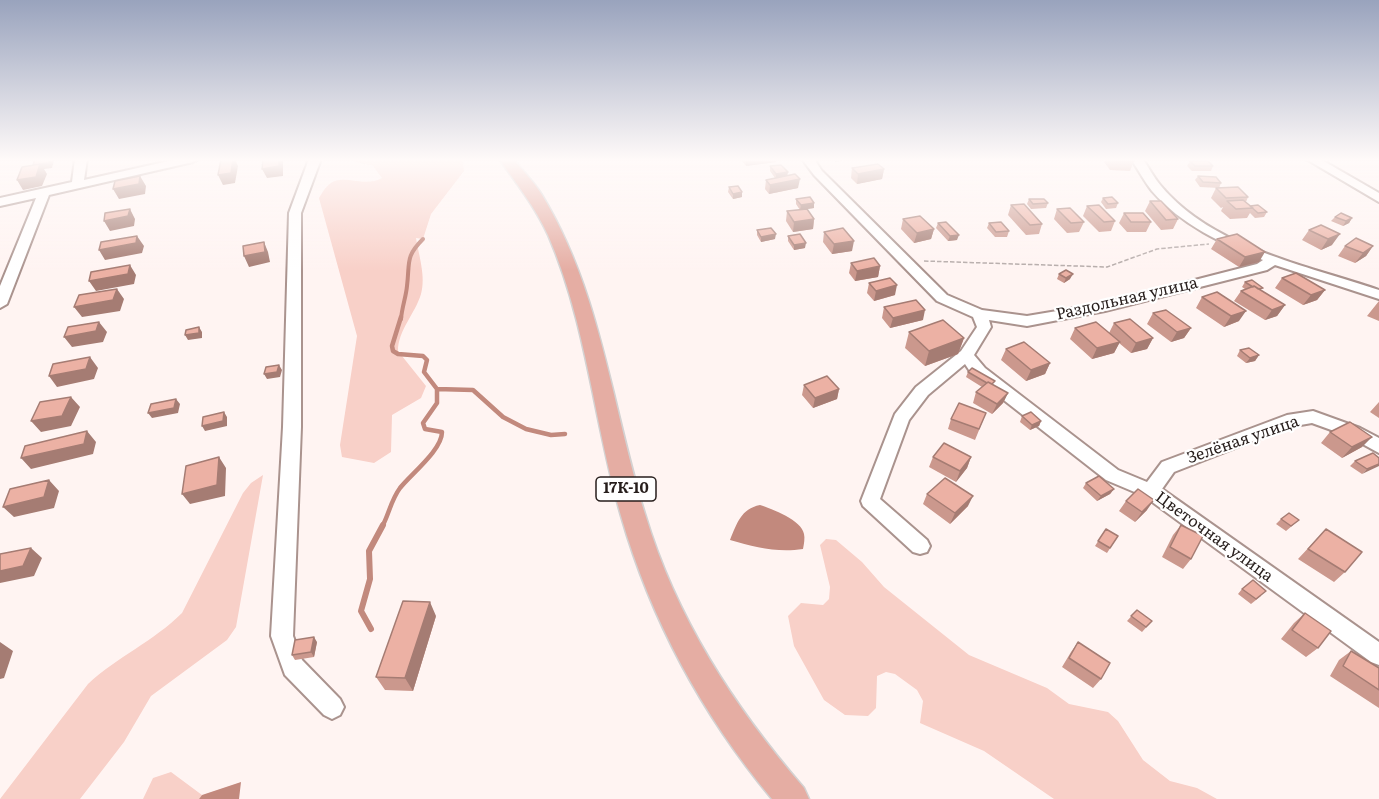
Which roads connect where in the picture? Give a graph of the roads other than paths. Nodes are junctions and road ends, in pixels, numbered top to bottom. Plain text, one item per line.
1 (31, 196) edge
2 (43, 196) edge
3 (301, 196) edge
4 (535, 196) edge
5 (841, 196) edge
6 (1165, 196) edge
7 (0, 202) edge
8 (1273, 260) junction
9 (1379, 295) edge
10 (0, 304) edge
11 (979, 314) junction
12 (966, 355) junction
13 (1379, 446) edge
14 (1151, 491) junction
15 (920, 546) dead end
16 (1379, 655) edge
17 (332, 707) dead end
18 (793, 799) edge

1 - 7 street
2 - 10 street
3 - 17 street
4 - 18 main road, 17К-10
5 - 11 street, Раздольная улица
6 - 8 street
8 - 9 street
8 - 11 street, Раздольная улица
11 - 12 street
12 - 14 street, Цветочная улица
12 - 15 street
13 - 14 street, Зелёная улица
14 - 16 street, Цветочная улица

